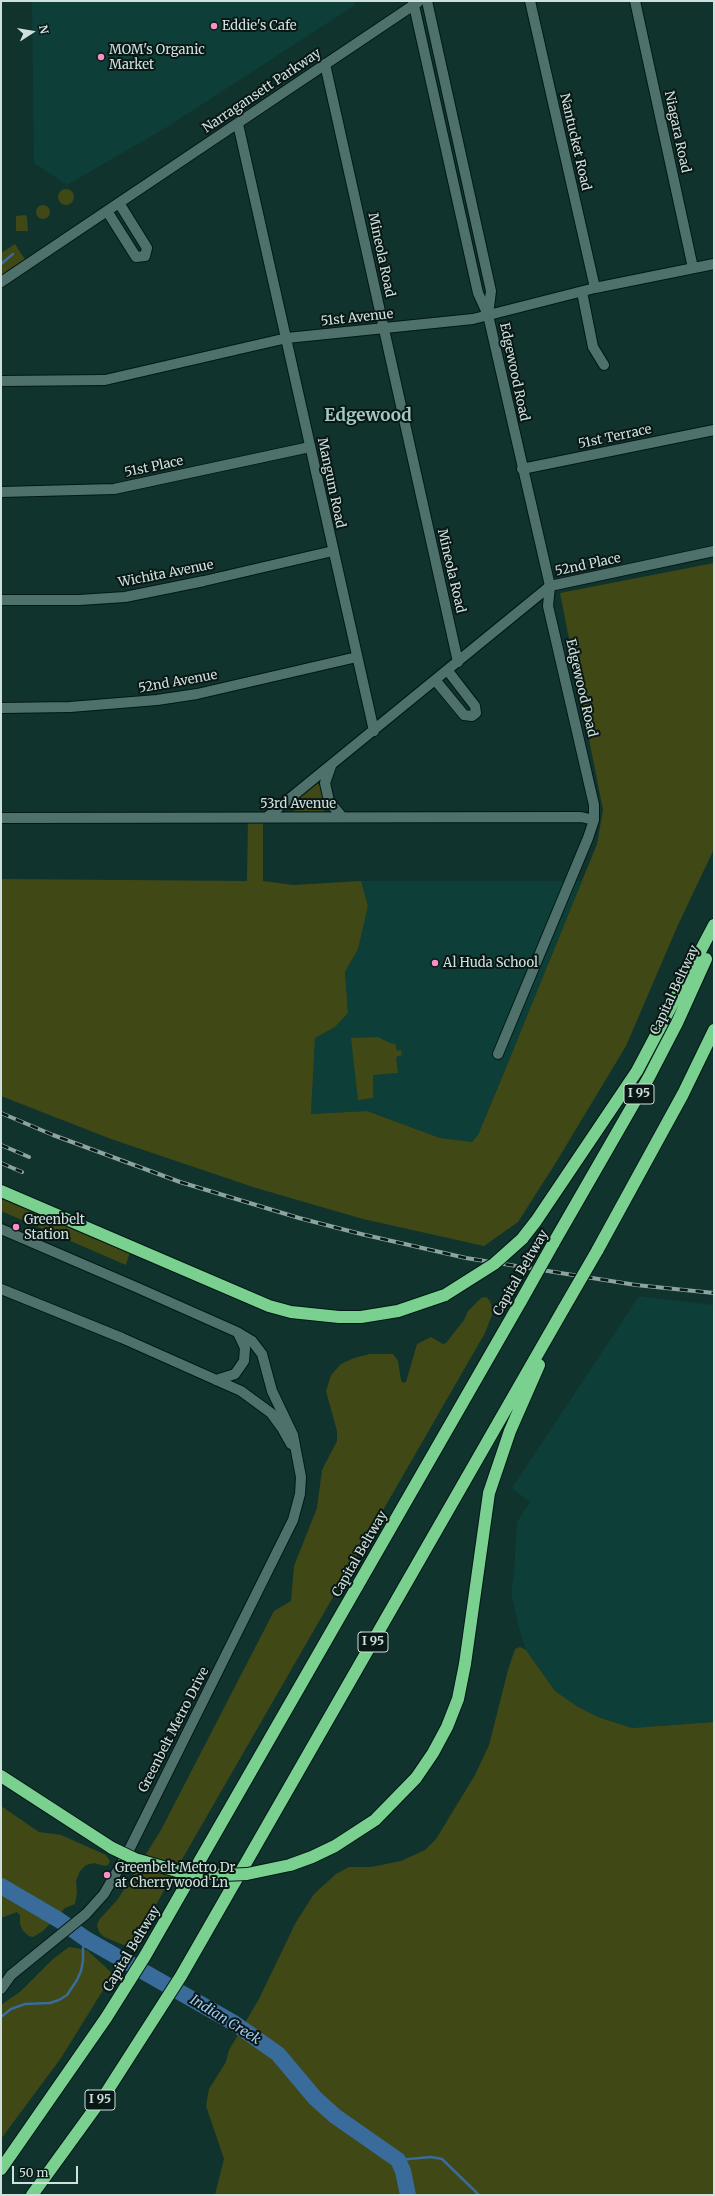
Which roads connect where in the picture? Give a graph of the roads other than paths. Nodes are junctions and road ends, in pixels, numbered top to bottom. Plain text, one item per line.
1 (427, 1) edge
2 (530, 1) edge
3 (635, 1) edge
4 (416, 2) edge
5 (325, 64) junction
6 (238, 124) junction
7 (119, 203) junction
8 (107, 211) junction
9 (714, 264) edge
10 (693, 268) junction
11 (1, 282) edge
12 (595, 288) junction
13 (582, 292) junction
14 (488, 315) junction
15 (384, 328) junction
16 (287, 338) junction
17 (604, 364) dead end
18 (1, 381) edge
19 (714, 430) edge
20 (310, 446) junction
21 (522, 469) junction
22 (1, 492) edge
23 (333, 551) junction
24 (714, 551) edge
25 (550, 586) junction
26 (1, 600) edge
27 (357, 657) junction
28 (458, 662) junction
29 (448, 671) junction
30 (436, 681) junction
31 (1, 708) edge
32 (374, 731) junction
33 (331, 765) junction
34 (342, 817) junction
35 (1, 818) edge
36 (268, 818) junction
37 (594, 820) junction
38 (714, 925) edge
39 (714, 937) edge
40 (714, 1030) edge
41 (498, 1054) dead end
42 (1, 1191) edge
43 (1, 1229) edge
44 (1, 1289) edge
45 (564, 1308) junction
46 (237, 1332) junction
47 (216, 1380) junction
48 (299, 1461) junction
49 (1, 1776) edge
50 (6, 1977) edge
51 (1, 1989) edge
52 (1, 2169) edge
53 (32, 2195) edge

1 - 14 street, Edgewood Road
2 - 12 street, Nantucket Road
3 - 10 street, Niagara Road
4 - 5 street, Narragansett Parkway
4 - 14 street, Edgewood Road
5 - 6 street, Narragansett Parkway
5 - 15 street, Mineola Road
6 - 7 street, Narragansett Parkway
6 - 16 street, Mangum Road
7 - 8 street, Narragansett Parkway
7 - 8 street
8 - 11 street, Narragansett Parkway
9 - 10 street, 51st Avenue
10 - 12 street, 51st Avenue
12 - 13 street, 51st Avenue
13 - 14 street, 51st Avenue
13 - 17 street
14 - 15 street, 51st Avenue
14 - 21 street, Edgewood Road
15 - 16 street, 51st Avenue
15 - 28 street, Mineola Road
16 - 18 street, 51st Avenue
16 - 20 street, Mangum Road
19 - 21 street, 51st Terrace
20 - 22 street, 51st Place
20 - 23 street, Mangum Road
21 - 25 street, Edgewood Road
23 - 26 street, Wichita Avenue
23 - 27 street, Mangum Road
24 - 25 street, 52nd Place
25 - 28 street, 52nd Place
25 - 37 street, Edgewood Road
27 - 31 street, 52nd Avenue
27 - 32 street, Mangum Road
28 - 29 street, 52nd Place
29 - 30 street, 52nd Place
29 - 30 street
30 - 32 street, 52nd Place
32 - 33 street, 52nd Place
33 - 34 street
33 - 36 street, 52nd Place
34 - 36 street, 53rd Avenue
34 - 37 street, 53rd Avenue
35 - 36 street, 53rd Avenue
37 - 41 street, Edgewood Road
38 - 42 highway, bridge
39 - 52 highway, Capital Beltway / I 95, bridge
40 - 45 highway, I 95, bridge
43 - 46 street
44 - 47 street
45 - 49 highway, bridge
45 - 53 highway, I 95
46 - 47 street
46 - 48 street
47 - 48 street
48 - 50 street, Greenbelt Metro Drive
50 - 51 street, Greenbelt Metro Drive

